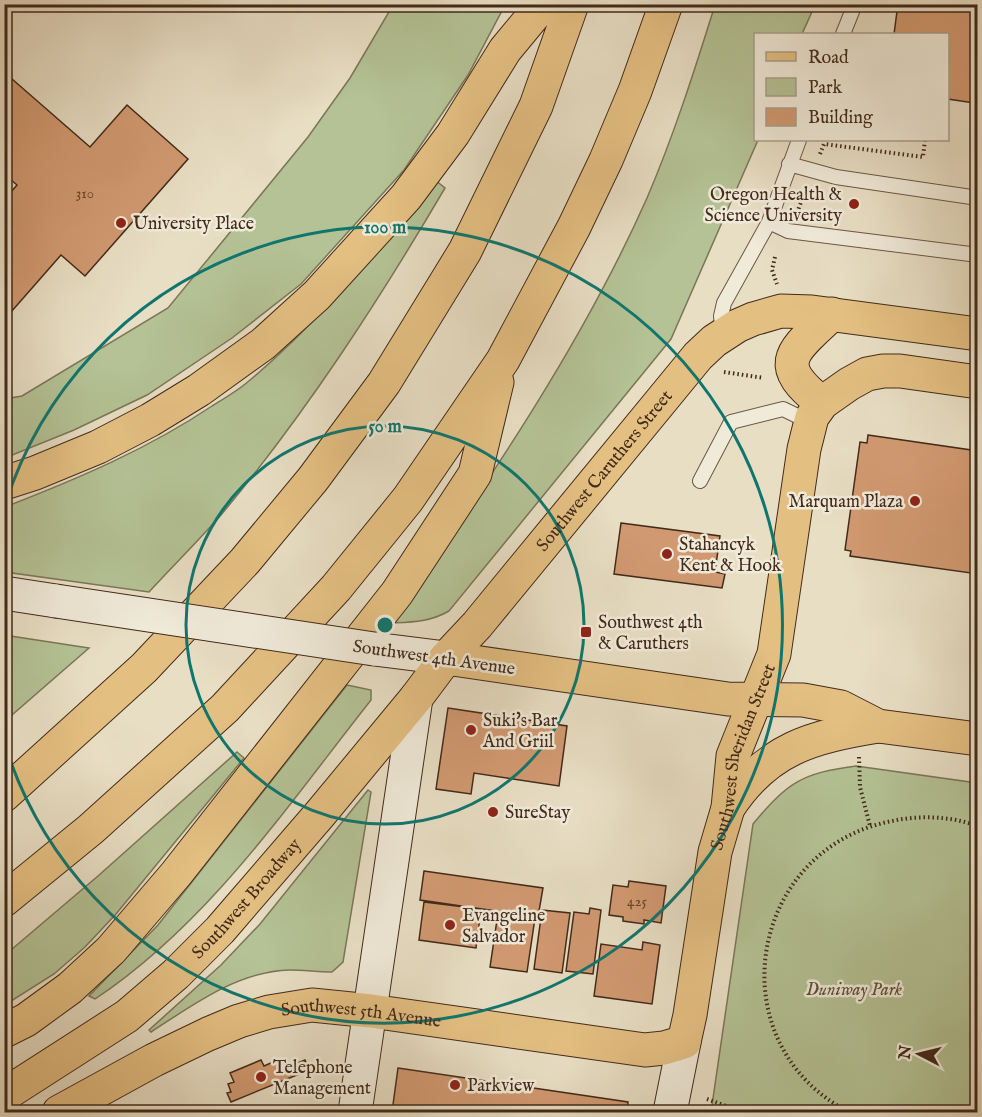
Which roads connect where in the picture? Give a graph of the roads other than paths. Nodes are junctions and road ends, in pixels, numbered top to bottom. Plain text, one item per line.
1 (543, 4) edge
2 (572, 4) edge
3 (666, 4) edge
4 (855, 4) edge
5 (843, 33) edge
6 (800, 141) edge
7 (789, 164) junction
8 (978, 198) edge
9 (769, 222) junction
10 (978, 255) edge
11 (832, 314) junction
12 (722, 325) junction
13 (978, 334) edge
14 (503, 360) junction
15 (978, 382) edge
16 (816, 413) junction
17 (700, 481) dead end
18 (4, 483) edge
19 (4, 593) edge
20 (446, 658) junction
21 (416, 698) junction
22 (756, 699) junction
23 (869, 728) junction
24 (978, 739) edge
25 (4, 795) edge
26 (728, 808) junction
27 (4, 900) edge
28 (371, 1011) junction
29 (4, 1031) edge
30 (684, 1042) junction
31 (4, 1095) edge
32 (59, 1113) edge
33 (355, 1113) edge
34 (670, 1113) edge

1 - 18 main road
2 - 25 main road
3 - 14 main road
4 - 5 lane
6 - 7 lane
7 - 8 lane
7 - 9 lane
9 - 10 lane
9 - 12 lane
11 - 12 main road, Southwest Caruthers Street
11 - 13 main road, Southwest Caruthers Street
11 - 16 main road
12 - 20 main road, Southwest Caruthers Street
14 - 27 main road
14 - 29 main road
15 - 16 main road
16 - 17 lane
16 - 22 main road, Southwest Sheridan Street
19 - 20 main road, Southwest 4th Avenue, bridge
20 - 21 main road, Southwest Broadway
20 - 22 main road, Southwest 4th Avenue
21 - 28 main road
21 - 31 main road, Southwest Broadway
22 - 23 main road, Southwest 4th Avenue
22 - 26 main road, Southwest Sheridan Street
23 - 24 main road
23 - 26 main road
26 - 30 main road, Southwest Sheridan Street
28 - 30 main road, Southwest 5th Avenue
28 - 32 main road, Southwest 5th Avenue
28 - 33 main road
30 - 34 main road, Southwest Sheridan Street

